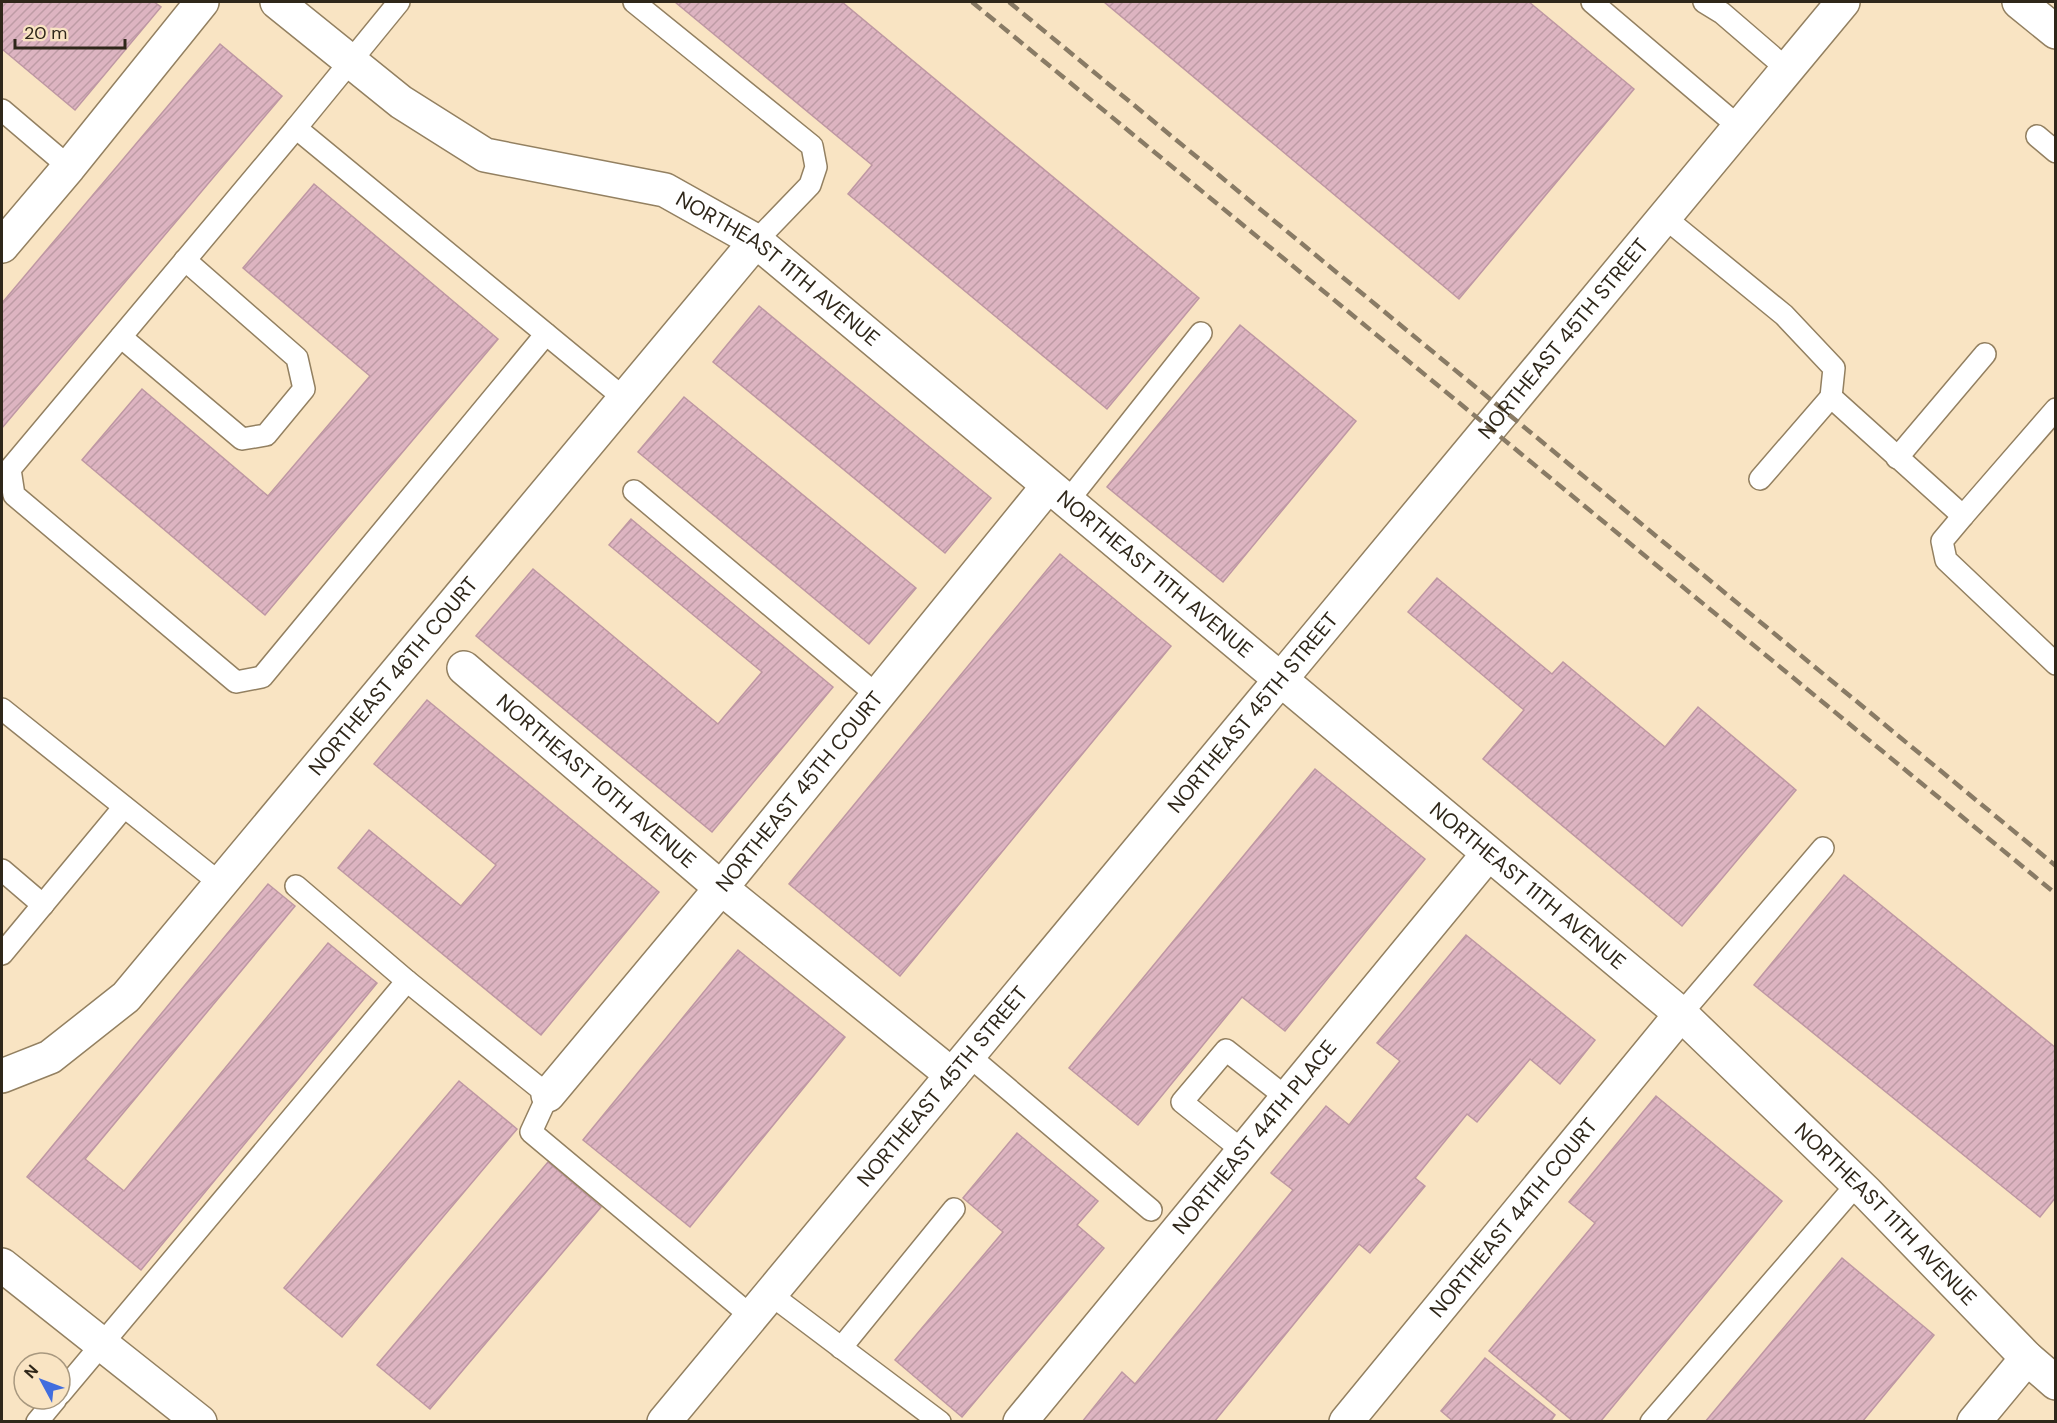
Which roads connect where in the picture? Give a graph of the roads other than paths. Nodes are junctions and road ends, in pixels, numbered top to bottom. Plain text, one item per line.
1 (202, 2) edge
2 (277, 2) edge
3 (399, 2) edge
4 (634, 2) edge
5 (1592, 2) edge
6 (1843, 2) edge
7 (2019, 2) edge
8 (1712, 4) edge
9 (2055, 32) edge
10 (350, 61) junction
11 (1787, 69) junction
12 (2, 110) edge
13 (1738, 127) junction
14 (296, 128) junction
15 (2037, 136) dead end
16 (2055, 152) edge
17 (69, 167) junction
18 (1664, 217) junction
19 (756, 242) junction
20 (2, 246) edge
21 (185, 260) junction
22 (1200, 333) dead end
23 (546, 334) junction
24 (121, 337) junction
25 (1985, 354) dead end
26 (1830, 397) junction
27 (625, 399) junction
28 (2055, 409) edge
29 (1897, 458) junction
30 (1760, 479) dead end
31 (634, 491) dead end
32 (1057, 494) junction
33 (1963, 516) junction
34 (2055, 664) edge
35 (464, 668) dead end
36 (1279, 680) junction
37 (878, 696) junction
38 (2, 709) edge
39 (124, 807) junction
40 (1823, 848) dead end
41 (1488, 854) junction
42 (2, 870) edge
43 (221, 884) junction
44 (296, 886) dead end
45 (721, 888) junction
46 (43, 905) junction
47 (2, 954) edge
48 (407, 981) junction
49 (1681, 1014) junction
50 (960, 1065) junction
51 (2, 1076) edge
52 (548, 1095) junction
53 (1287, 1098) junction
54 (1243, 1151) junction
55 (1857, 1184) junction
56 (954, 1209) dead end
57 (1151, 1210) dead end
58 (2, 1265) edge
59 (761, 1305) junction
60 (102, 1344) junction
61 (841, 1348) junction
62 (2027, 1358) junction
63 (72, 1380) edge
64 (2055, 1383) edge
65 (200, 1422) edge
66 (664, 1422) edge
67 (940, 1422) edge
68 (1020, 1422) edge
69 (1346, 1422) edge
70 (1651, 1422) edge
71 (1974, 1422) edge

1 - 17 street
2 - 10 street, NORTHEAST 11TH AVENUE
3 - 10 lane
4 - 19 lane
5 - 13 lane
6 - 11 street, NORTHEAST 45TH STREET
7 - 9 street
8 - 11 lane
10 - 14 lane
10 - 19 street, NORTHEAST 11TH AVENUE
11 - 13 street, NORTHEAST 45TH STREET
12 - 17 lane
13 - 18 street, NORTHEAST 45TH STREET
14 - 21 lane
14 - 23 lane
15 - 16 lane
17 - 20 street
18 - 26 lane
18 - 36 street, NORTHEAST 45TH STREET
19 - 27 street, NORTHEAST 46TH COURT
19 - 32 street, NORTHEAST 11TH AVENUE
21 - 24 lane
21 - 24 lane
22 - 32 lane
23 - 24 lane
23 - 27 lane
25 - 29 lane
26 - 29 lane
26 - 30 lane
27 - 43 street, NORTHEAST 46TH COURT
28 - 33 lane
29 - 33 lane
31 - 37 lane
32 - 36 street, NORTHEAST 11TH AVENUE
32 - 37 street, NORTHEAST 45TH COURT
33 - 34 lane
35 - 45 street, NORTHEAST 10TH AVENUE
36 - 41 street, NORTHEAST 11TH AVENUE
36 - 50 street, NORTHEAST 45TH STREET
37 - 45 street, NORTHEAST 45TH COURT
38 - 39 lane
39 - 43 lane
39 - 46 lane
40 - 49 lane
41 - 49 street, NORTHEAST 11TH AVENUE
41 - 53 street, NORTHEAST 44TH PLACE
42 - 46 lane
43 - 51 street, NORTHEAST 46TH COURT
44 - 48 lane
45 - 50 street, NORTHEAST 10TH AVENUE
45 - 52 street, NORTHEAST 45TH COURT
46 - 47 lane
48 - 52 lane
48 - 60 lane
49 - 55 street, NORTHEAST 11TH AVENUE
49 - 69 street, NORTHEAST 44TH COURT
50 - 57 lane
50 - 59 street, NORTHEAST 45TH STREET
52 - 59 lane
53 - 54 street, NORTHEAST 44TH PLACE
53 - 54 lane
54 - 68 street, NORTHEAST 44TH PLACE
55 - 62 street, NORTHEAST 11TH AVENUE
55 - 70 lane
56 - 61 lane
58 - 60 street
59 - 61 lane
59 - 66 street, NORTHEAST 45TH STREET
60 - 63 lane
60 - 65 street
61 - 67 lane
62 - 64 street, NORTHEAST 11TH AVENUE
62 - 71 street

